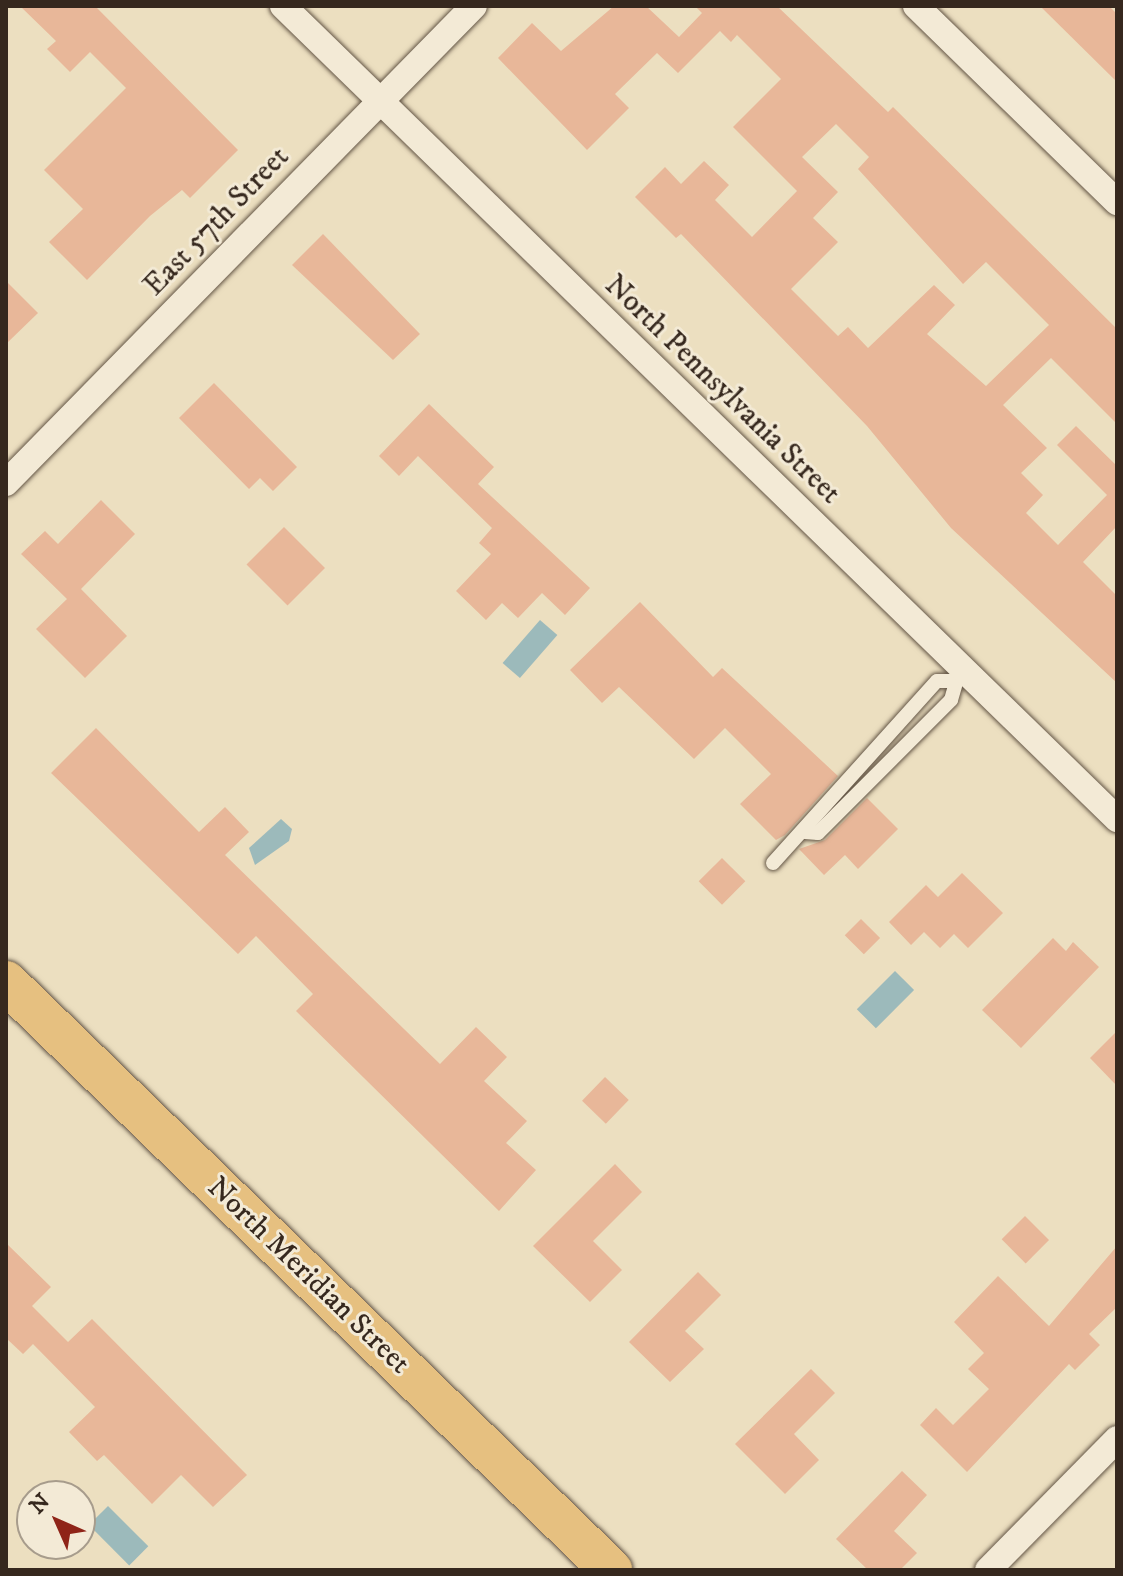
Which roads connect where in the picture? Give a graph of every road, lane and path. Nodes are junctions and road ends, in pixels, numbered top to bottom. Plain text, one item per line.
1 (283, 6) edge
2 (474, 6) edge
3 (916, 6) edge
4 (380, 101) junction
5 (1117, 202) edge
6 (6, 483) edge
7 (958, 675) junction
8 (1117, 819) edge
9 (805, 832) junction
10 (773, 863) dead end
11 (6, 982) edge
12 (1117, 1439) edge
13 (611, 1570) edge
14 (988, 1570) edge

1 - 4 street, North Pennsylvania Street
2 - 4 street, East 57th Street
3 - 5 street
4 - 6 street, East 57th Street
4 - 7 street, North Pennsylvania Street
7 - 8 street, North Pennsylvania Street
7 - 9 lane
7 - 9 lane
9 - 10 lane
11 - 13 main road, North Meridian Street
12 - 14 street

